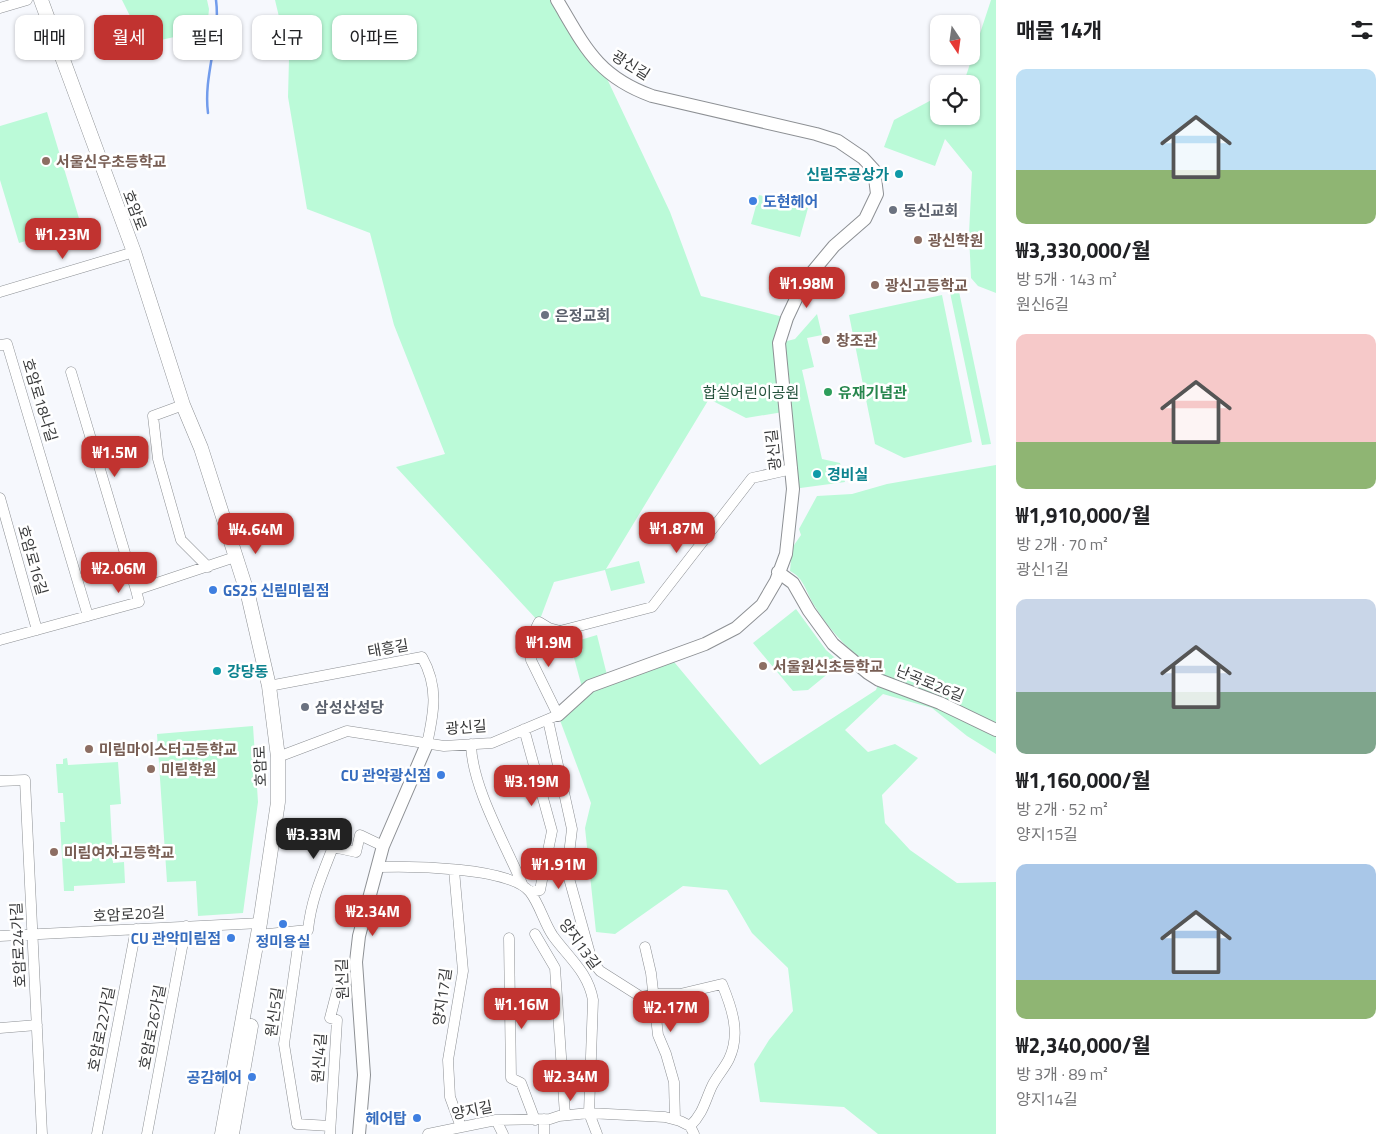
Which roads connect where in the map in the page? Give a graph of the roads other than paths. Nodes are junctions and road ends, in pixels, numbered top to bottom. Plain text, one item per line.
1 (27, 0) edge
2 (41, 0) edge
3 (50, 0) edge
4 (556, 0) edge
5 (0, 8) edge
6 (134, 252) junction
7 (0, 292) edge
8 (0, 345) edge
9 (71, 372) dead end
10 (183, 405) junction
11 (792, 469) junction
12 (0, 498) edge
13 (235, 557) junction
14 (208, 567) junction
15 (778, 572) junction
16 (136, 590) junction
17 (88, 616) junction
18 (37, 630) junction
19 (0, 640) edge
20 (271, 685) junction
21 (553, 717) junction
22 (524, 729) junction
23 (996, 730) edge
24 (427, 744) junction
25 (471, 744) junction
26 (281, 756) junction
27 (0, 782) edge
28 (383, 846) junction
29 (379, 867) junction
30 (454, 870) junction
31 (526, 889) junction
32 (186, 926) junction
33 (136, 929) junction
34 (262, 930) junction
35 (300, 932) junction
36 (32, 934) junction
37 (536, 934) dead end
38 (0, 936) edge
39 (509, 938) dead end
40 (645, 947) dead end
41 (337, 991) dead end
42 (654, 994) junction
43 (37, 1025) junction
44 (0, 1028) edge
45 (589, 1113) junction
46 (565, 1116) junction
47 (675, 1119) junction
48 (496, 1120) junction
49 (539, 1120) junction
50 (330, 1130) edge
51 (459, 1130) edge
52 (692, 1130) edge
53 (42, 1134) edge
54 (97, 1134) edge
55 (148, 1134) edge
56 (222, 1134) edge
57 (232, 1134) edge
58 (360, 1134) edge
59 (428, 1134) edge
60 (503, 1134) edge
61 (544, 1134) edge
62 (597, 1134) edge

1 - 5 street
2 - 6 main road, 호암로
3 - 20 main road
4 - 11 street, 광신길
6 - 7 street
6 - 10 main road, 호암로
8 - 17 street, 호암로18나길
9 - 16 street
10 - 13 main road, 호암로
10 - 14 street
11 - 15 street, 광신길
11 - 21 street
12 - 18 street, 호암로16길
13 - 14 street
13 - 20 main road, 호암로
14 - 16 street
15 - 21 street, 광신길
15 - 23 street, 난곡로26길
16 - 17 street
17 - 18 street
18 - 19 street
20 - 24 street, 태흥길
20 - 26 main road, 호암로
21 - 22 street, 광신길
21 - 42 street
22 - 25 street, 광신길
22 - 31 street
24 - 25 street, 광신길
24 - 26 street, 광신길
24 - 28 street, 원신길
25 - 31 street, 양지13길
26 - 34 main road, 호암로
27 - 36 street, 호암로24가길
28 - 29 street, 원신길
28 - 35 street
29 - 30 street
29 - 58 street, 원신길
30 - 31 street
30 - 51 street, 양지17길
31 - 45 street, 양지13길
32 - 33 street, 호암로20길
32 - 34 street, 호암로20길
32 - 55 street, 호암로26가길
33 - 36 street, 호암로20길
33 - 54 street, 호암로22가길
34 - 35 street, 호암로20길
34 - 56 main road, 호암로
34 - 57 main road
35 - 50 street, 원신5길
36 - 38 street, 호암로20길
36 - 43 street, 호암로24가길
37 - 46 street
39 - 49 street
40 - 42 street
41 - 50 street, 원신4길
42 - 47 street
42 - 52 street
43 - 44 street
43 - 53 street, 호암로24가길
45 - 46 street, 양지길
45 - 47 street, 양지길
45 - 62 street
46 - 49 street, 양지길
47 - 52 street, 양지길
48 - 49 street, 양지길
48 - 51 street, 양지길
48 - 60 street
49 - 61 street
51 - 59 street, 양지길

